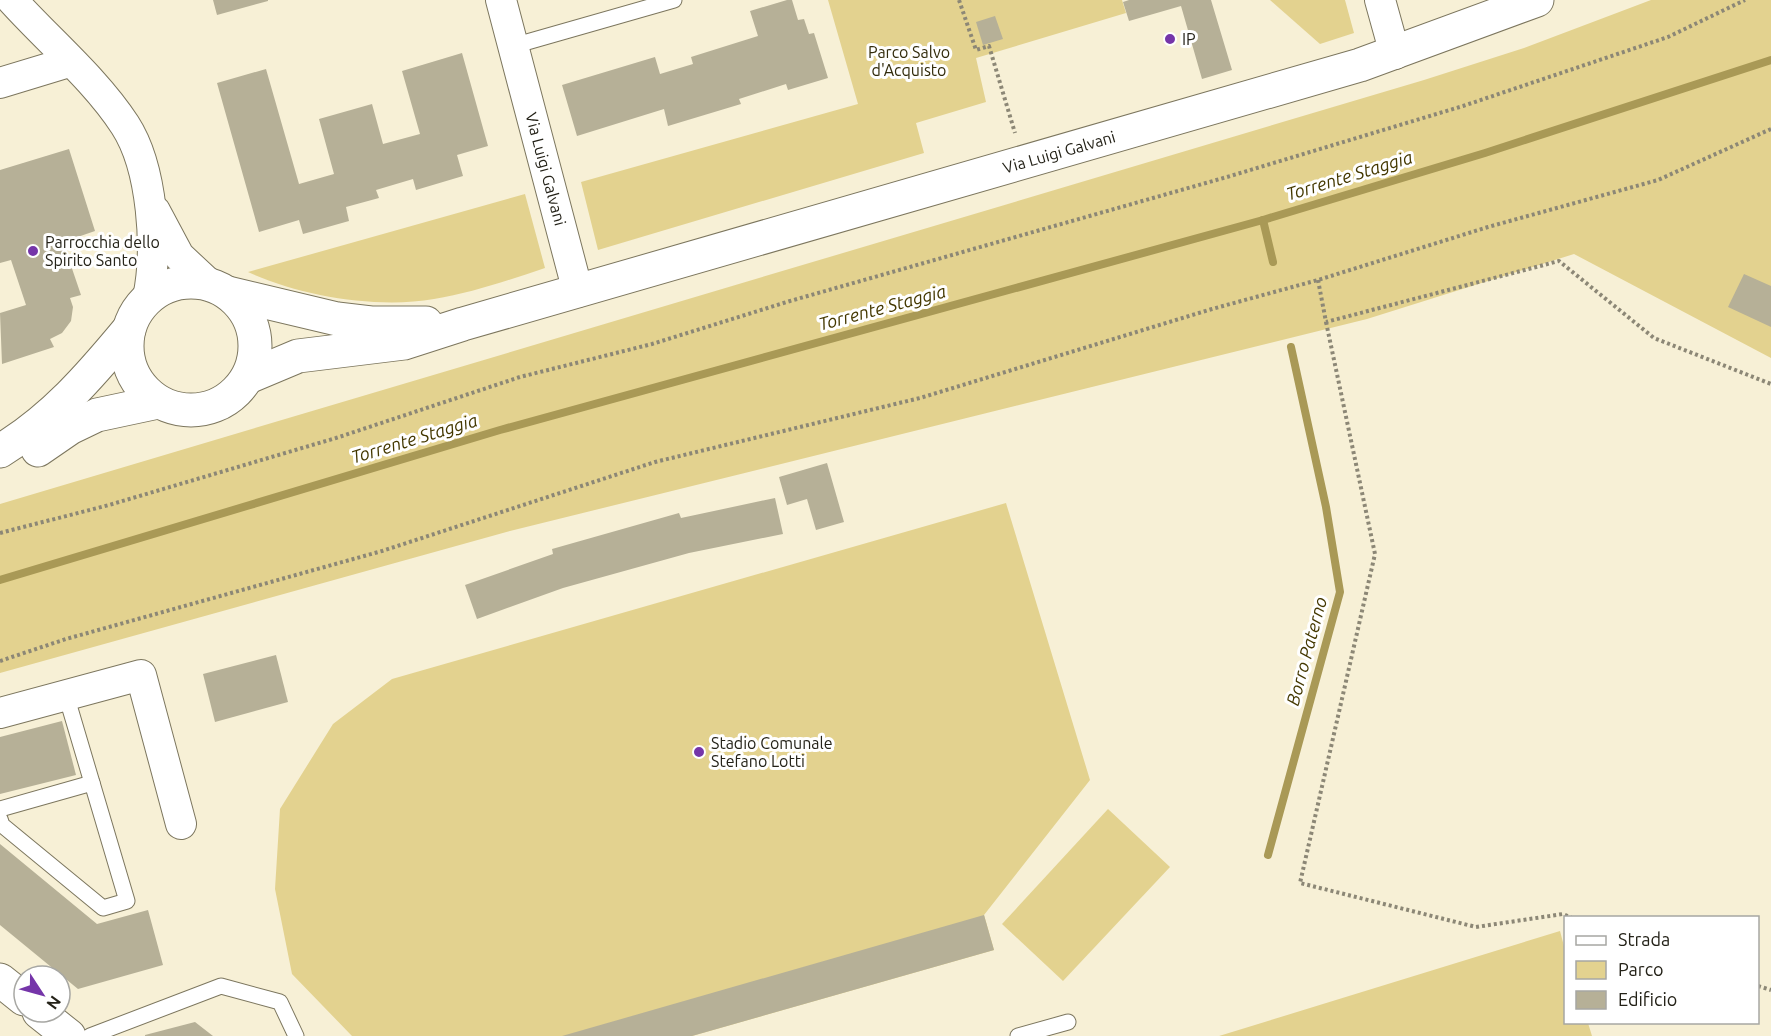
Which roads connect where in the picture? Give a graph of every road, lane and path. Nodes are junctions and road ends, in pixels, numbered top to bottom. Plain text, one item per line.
1 (12, 0) edge
2 (501, 0) edge
3 (674, 0) edge
4 (959, 0) edge
5 (1380, 0) edge
6 (1537, 0) edge
7 (1745, 0) edge
8 (513, 46) junction
9 (1395, 54) junction
10 (69, 62) junction
11 (0, 83) edge
12 (1771, 129) edge
13 (1025, 162) junction
14 (148, 196) junction
15 (1318, 280) junction
16 (218, 288) junction
17 (578, 292) junction
18 (148, 298) junction
19 (1326, 322) junction
20 (463, 324) junction
21 (129, 329) junction
22 (248, 377) junction
23 (1771, 384) edge
24 (158, 402) junction
25 (0, 452) edge
26 (0, 464) edge
27 (0, 533) edge
28 (0, 661) edge
29 (66, 695) junction
30 (0, 713) edge
31 (92, 783) junction
32 (0, 809) edge
33 (0, 819) edge
34 (181, 824) dead end
35 (1568, 916) edge
36 (1068, 1022) dead end
37 (54, 1024) edge
38 (69, 1036) edge
39 (90, 1036) edge
40 (296, 1036) edge
41 (1018, 1036) edge

1 - 10 street
2 - 8 street, Via Luigi Galvani
3 - 8 lane
4 - 13 path
5 - 9 street
6 - 9 main road, Via Luigi Galvani
7 - 27 path
8 - 17 street, Via Luigi Galvani
9 - 13 main road, Via Luigi Galvani
10 - 11 street
10 - 14 street
12 - 15 path
13 - 17 main road, Via Luigi Galvani
14 - 16 street
14 - 18 street
15 - 19 path
15 - 28 path
16 - 18 main road, Via Luigi Galvani
16 - 20 main road, Via Luigi Galvani
16 - 22 main road
17 - 20 main road, Via Luigi Galvani
18 - 21 main road, Via Luigi Galvani
19 - 23 path
19 - 35 path
20 - 22 main road, Via Luigi Galvani
21 - 24 main road, Via Luigi Galvani
21 - 25 main road, Via Luigi Galvani
22 - 24 main road, Via Luigi Galvani
24 - 26 main road, Via Luigi Galvani
29 - 30 street
29 - 31 lane
29 - 34 street
31 - 32 lane
31 - 33 lane
36 - 41 lane
37 - 38 main road
39 - 40 lane

